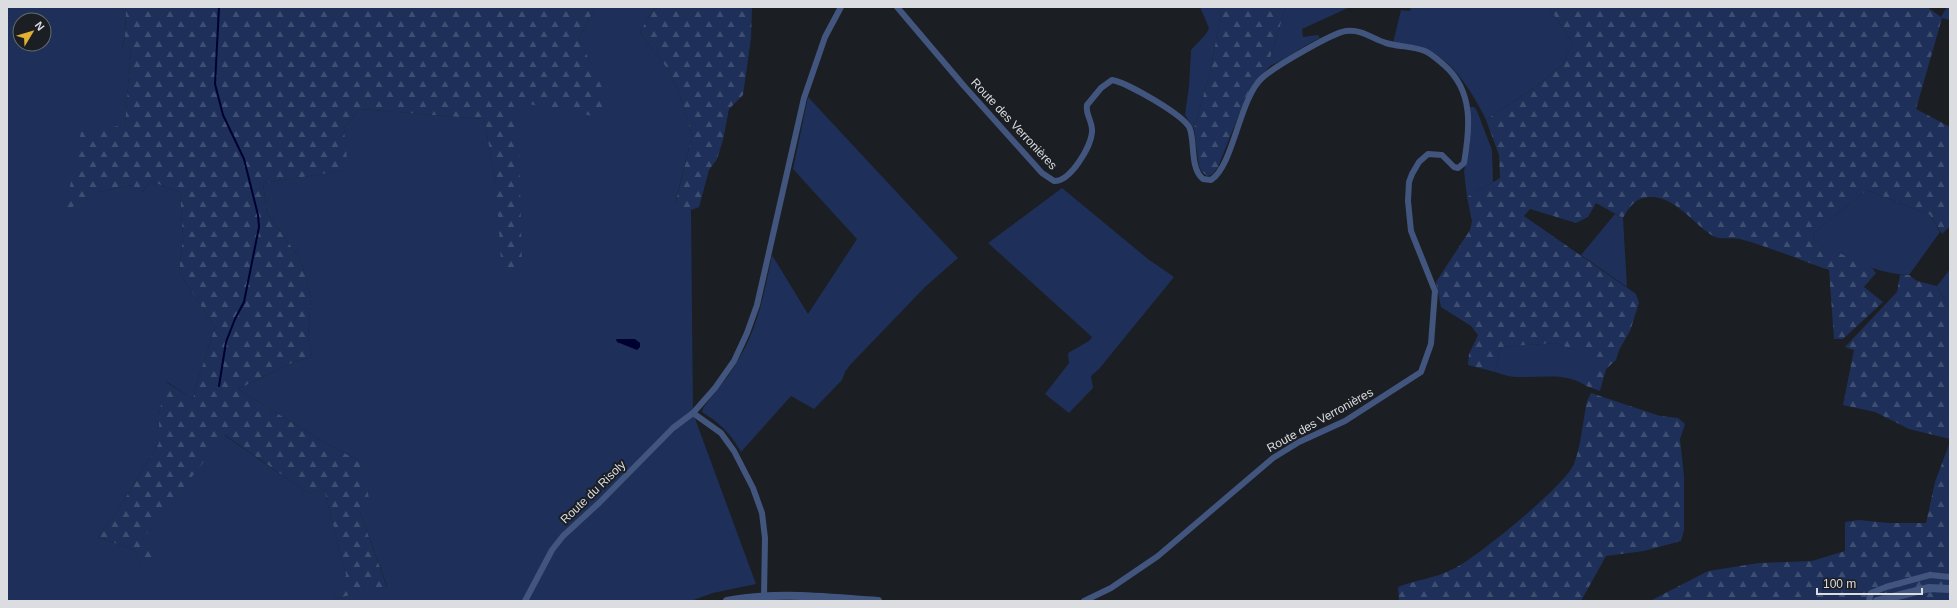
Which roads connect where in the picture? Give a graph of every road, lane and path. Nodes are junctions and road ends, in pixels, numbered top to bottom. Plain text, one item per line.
1 (841, 7) edge
2 (897, 7) edge
3 (693, 413) junction
4 (1950, 577) edge
5 (1950, 590) edge
6 (764, 597) junction
7 (525, 601) edge
8 (727, 601) edge
9 (878, 601) edge
10 (1084, 601) edge
11 (1869, 601) edge
12 (1877, 601) edge

1 - 3 street
2 - 10 street, Route des Verronières
3 - 6 street
3 - 7 street, Route du Risoly
4 - 11 street
5 - 12 street
6 - 8 street
6 - 9 street

